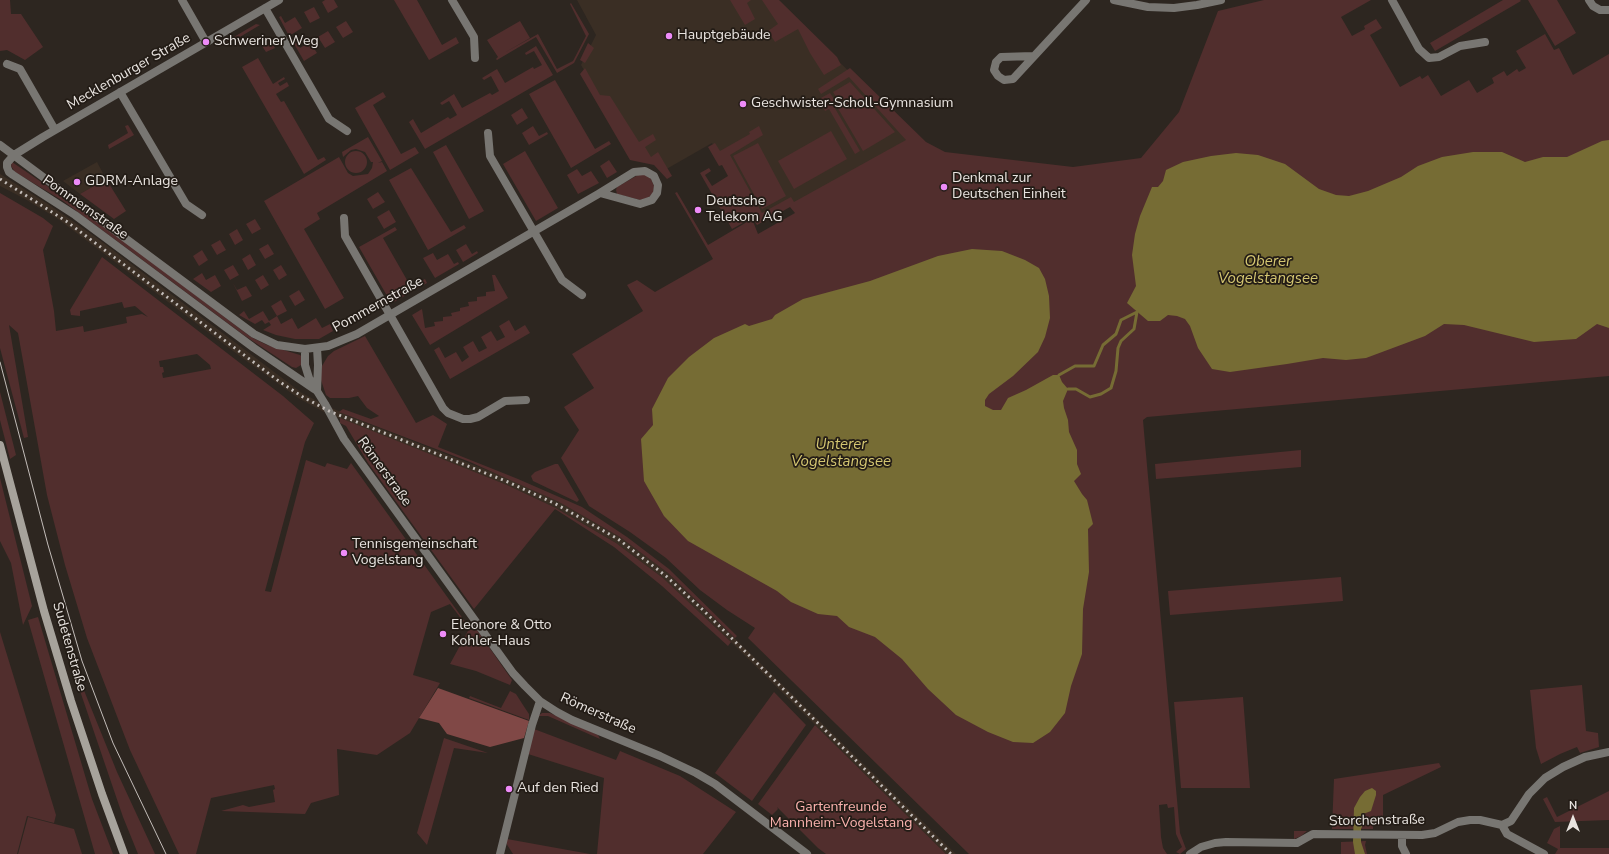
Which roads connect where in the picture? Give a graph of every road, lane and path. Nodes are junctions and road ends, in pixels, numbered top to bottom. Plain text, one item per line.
1 (182, 0) edge
2 (279, 0) edge
3 (452, 0) edge
4 (1086, 0) edge
5 (1114, 0) edge
6 (1221, 0) edge
7 (1392, 0) edge
8 (1589, 0) edge
9 (265, 8) junction
10 (1609, 10) edge
11 (206, 42) junction
12 (1485, 42) dead end
13 (1033, 56) junction
14 (475, 58) dead end
15 (7, 64) dead end
16 (120, 92) junction
17 (55, 130) junction
18 (347, 131) dead end
19 (488, 133) dead end
20 (0, 145) edge
21 (14, 155) junction
22 (600, 193) junction
23 (202, 215) dead end
24 (344, 218) dead end
25 (533, 231) junction
26 (582, 295) dead end
27 (390, 314) junction
28 (317, 348) junction
29 (304, 349) junction
30 (317, 391) junction
31 (526, 400) dead end
32 (0, 445) edge
33 (540, 701) junction
34 (1609, 752) edge
35 (1502, 825) junction
36 (1402, 835) junction
37 (124, 854) edge
38 (500, 854) edge
39 (807, 854) edge
40 (1190, 854) edge
41 (1406, 854) edge
42 (1544, 854) edge

1 - 11 street
2 - 9 street, Mecklenburger Straße
3 - 14 street
4 - 13 street
5 - 6 street
7 - 12 street
8 - 10 street
9 - 11 street, Mecklenburger Straße
9 - 18 street
11 - 16 street, Mecklenburger Straße
13 - 13 street
15 - 17 street
16 - 17 street, Mecklenburger Straße
16 - 23 street
17 - 21 street, Mecklenburger Straße
19 - 25 street
20 - 21 street, Pommernstraße
21 - 29 street, Pommernstraße
21 - 30 street, Pommernstraße
22 - 22 street, Pommernstraße
22 - 25 street, Pommernstraße
24 - 27 street
25 - 26 street
25 - 27 street, Pommernstraße
27 - 28 street, Pommernstraße
27 - 31 street
28 - 29 street, Pommernstraße
28 - 30 street
29 - 30 street, Römerstraße
30 - 33 street, Römerstraße
32 - 37 main road, Sudetenstraße
33 - 38 street
33 - 39 street, Römerstraße
34 - 35 street
35 - 36 street, Storchenstraße
35 - 42 street
36 - 40 street, Storchenstraße
36 - 41 street

